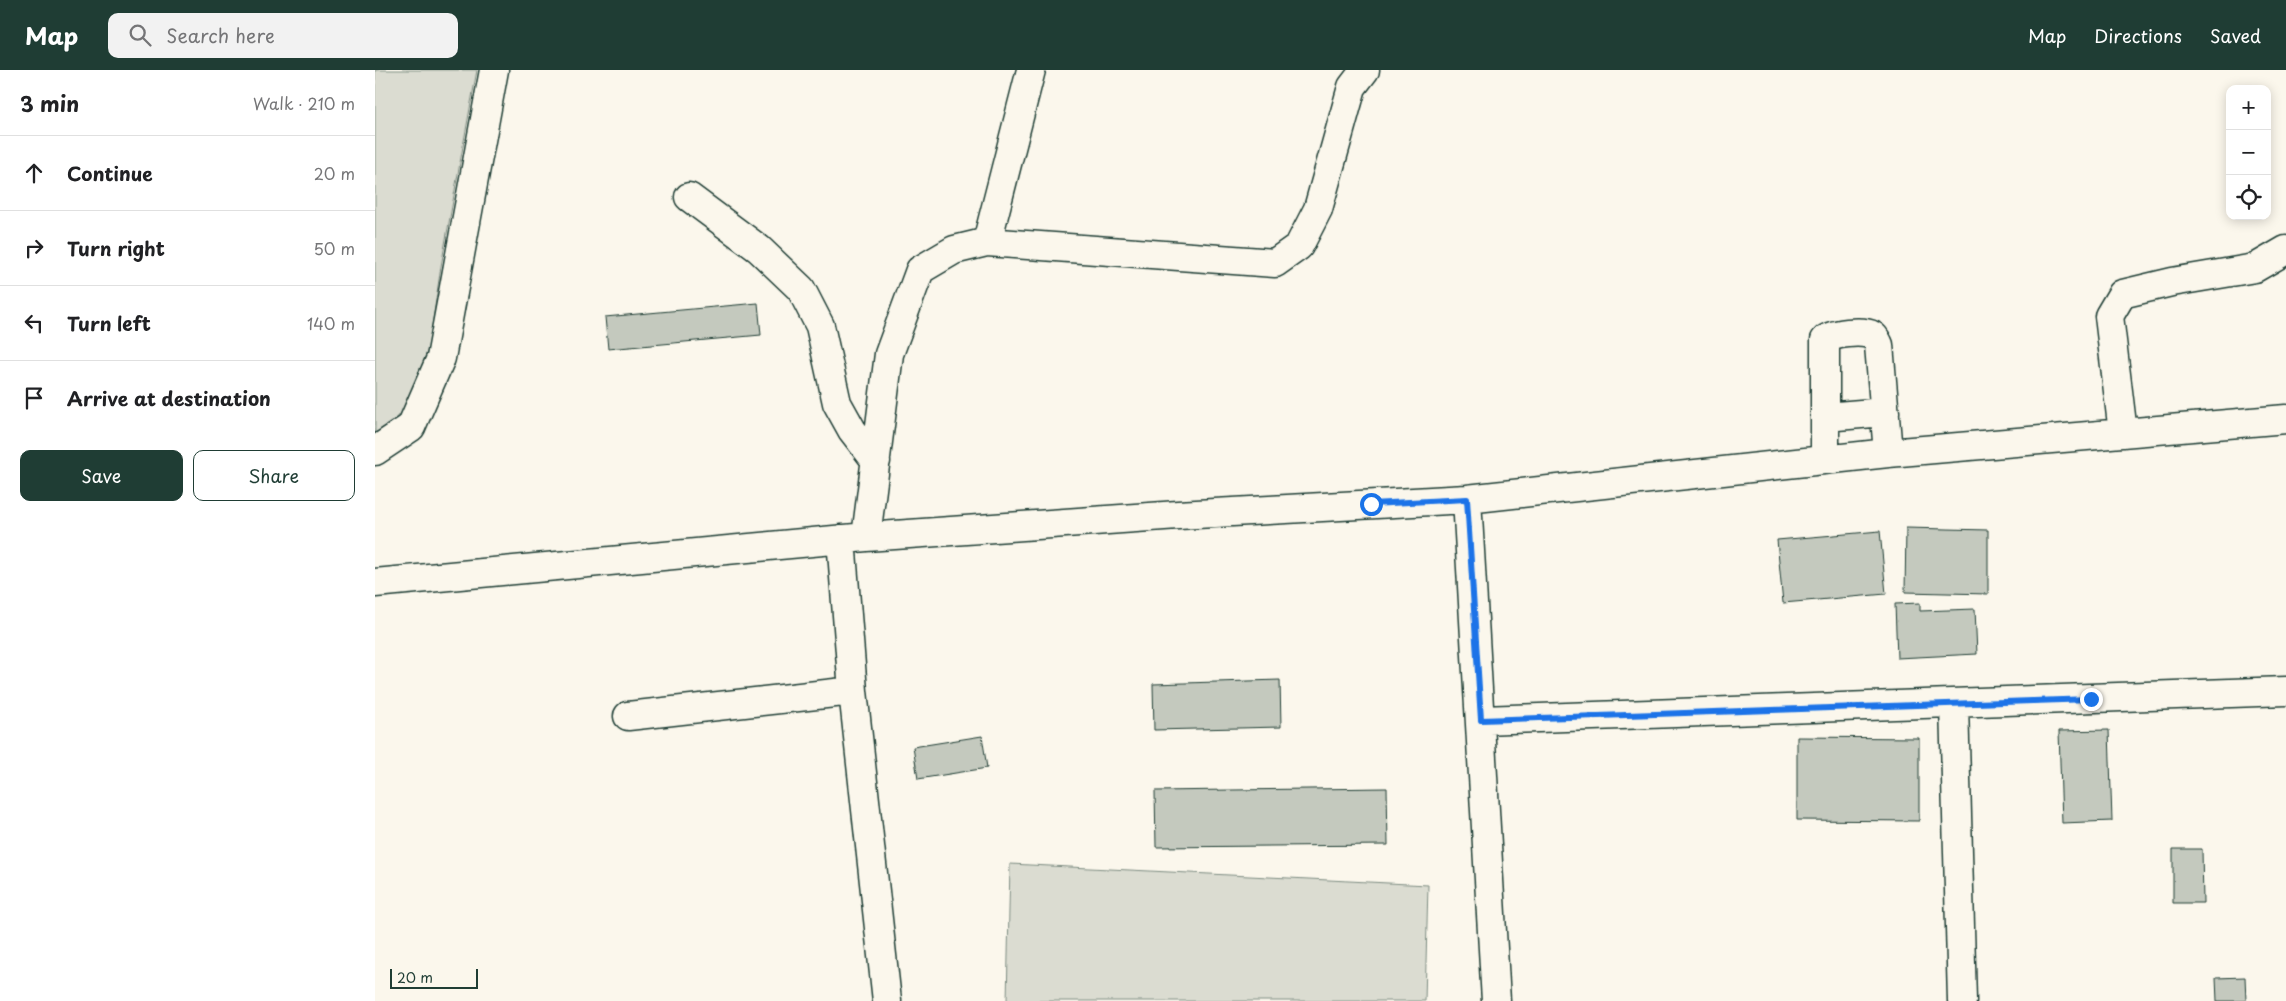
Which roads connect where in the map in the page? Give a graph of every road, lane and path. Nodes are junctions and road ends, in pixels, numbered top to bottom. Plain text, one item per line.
1 (494, 70) edge
2 (1031, 70) edge
3 (1365, 70) edge
4 (689, 197) dead end
5 (987, 242) junction
6 (2286, 250) edge
7 (1885, 412) junction
8 (1825, 417) junction
9 (2286, 419) edge
10 (2123, 433) junction
11 (375, 451) edge
12 (1888, 453) junction
13 (1825, 460) junction
14 (876, 461) junction
15 (1467, 499) junction
16 (853, 538) junction
17 (375, 583) edge
18 (853, 691) junction
19 (2286, 691) edge
20 (1954, 704) junction
21 (627, 716) dead end
22 (1481, 720) junction
23 (885, 1000) edge
24 (1497, 1001) edge
25 (1962, 1001) edge

1 - 11 street
2 - 5 street
3 - 5 street
4 - 14 street
5 - 14 street
6 - 10 street
7 - 8 street
7 - 8 street
7 - 12 street
8 - 13 street
9 - 10 street
10 - 12 street
12 - 13 street
13 - 15 street
14 - 16 street
15 - 16 street
15 - 22 street
16 - 17 street
16 - 18 street
18 - 21 street
18 - 23 street
19 - 20 street
20 - 22 street
20 - 25 street
22 - 24 street

